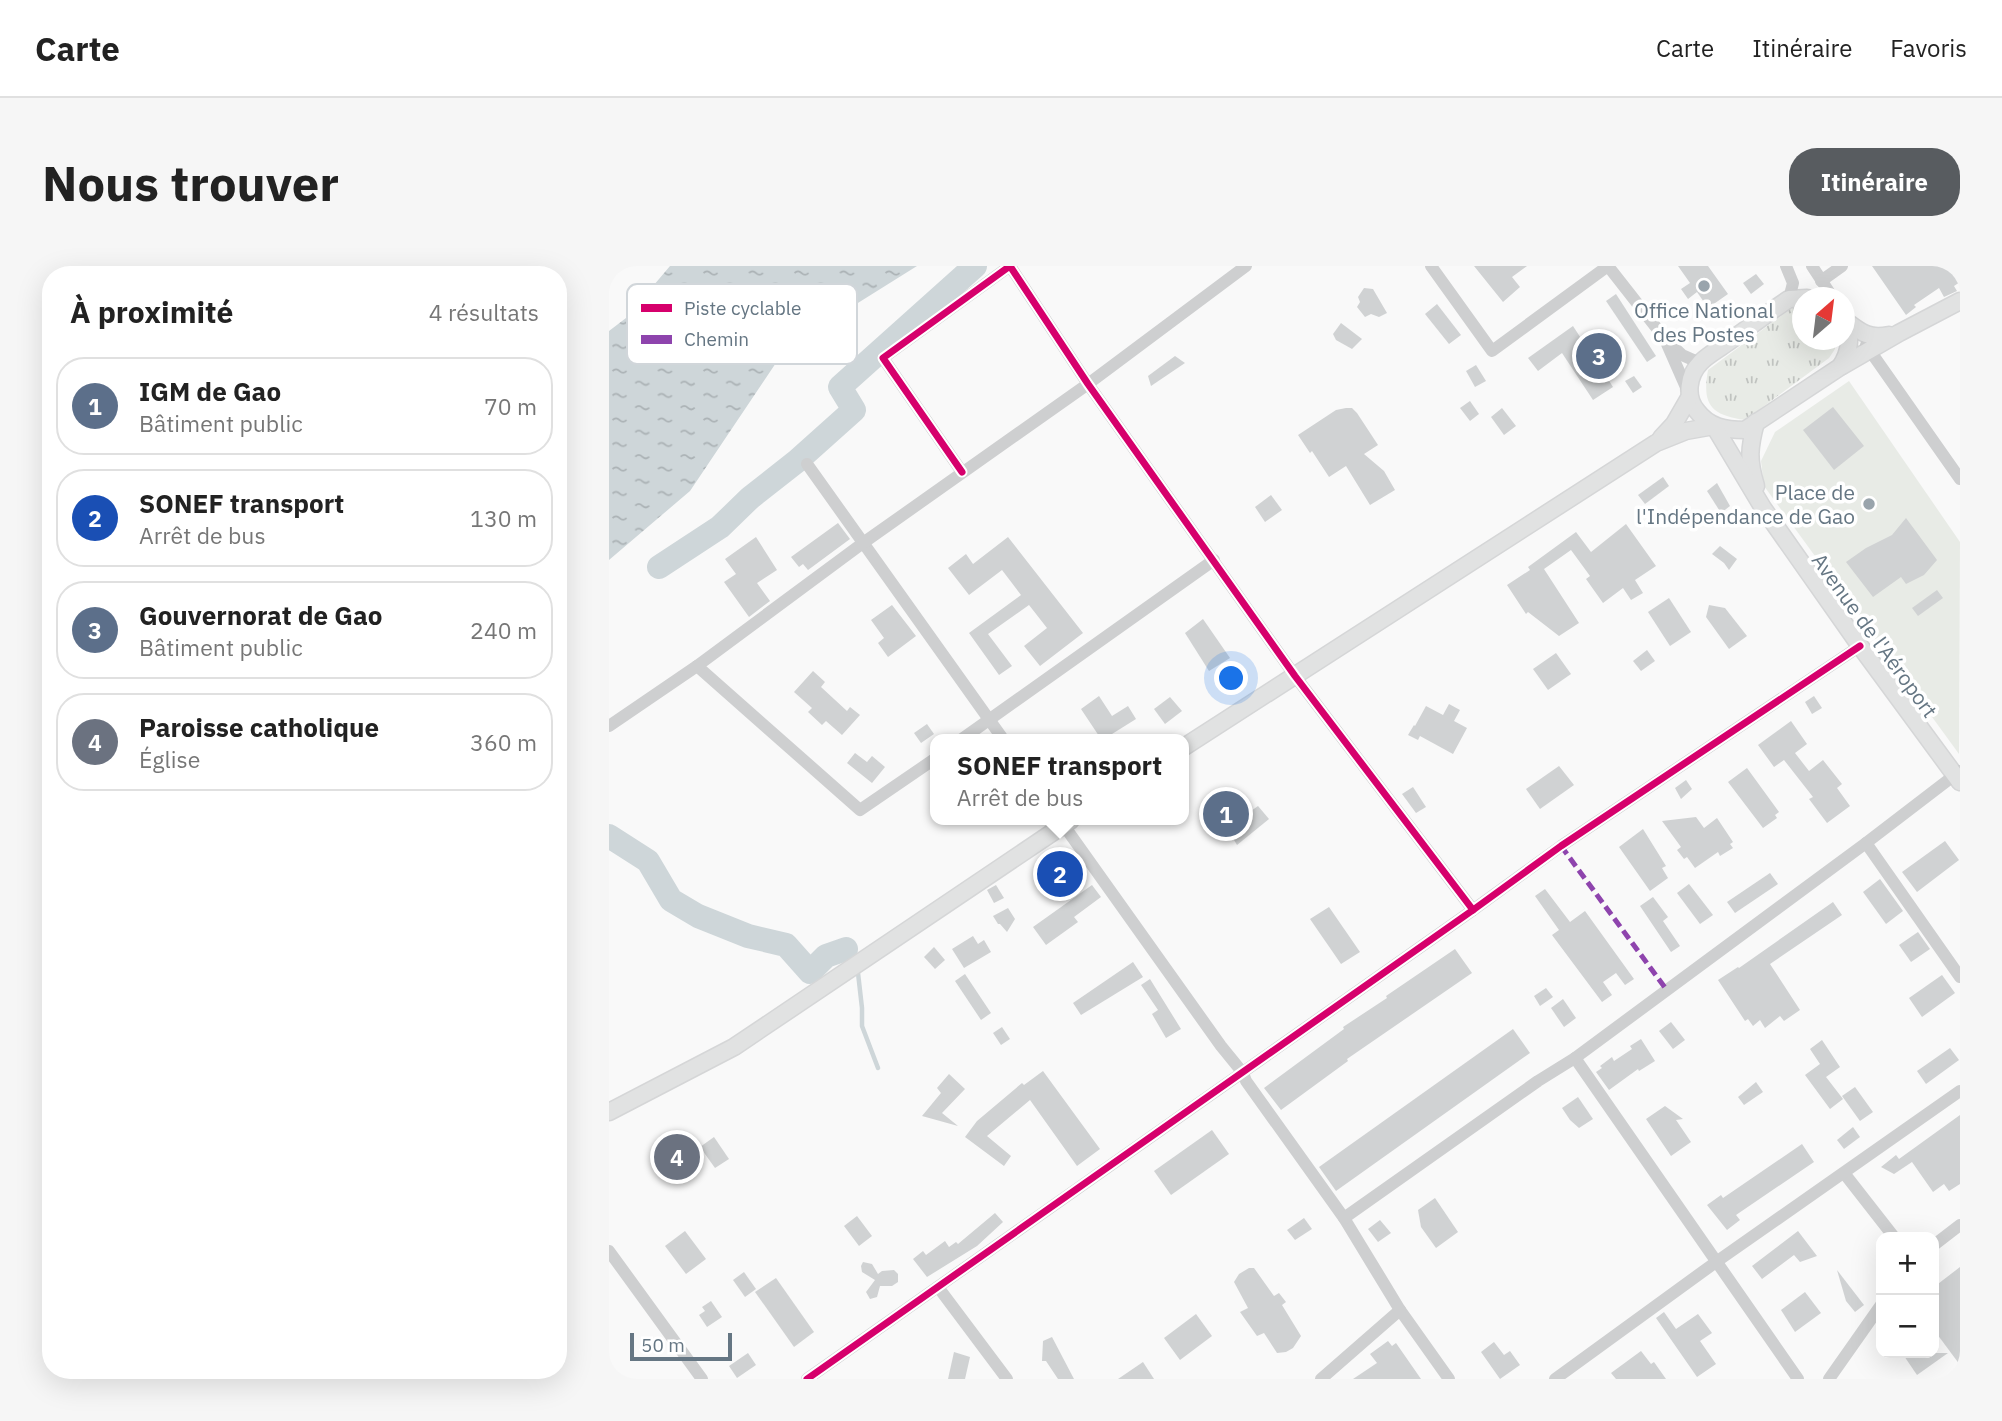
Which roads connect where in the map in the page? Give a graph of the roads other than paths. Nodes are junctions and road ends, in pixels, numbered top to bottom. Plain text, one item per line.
1 (1245, 266) edge
2 (1431, 266) edge
3 (1608, 266) edge
4 (1786, 266) edge
5 (1812, 266) edge
6 (1842, 266) edge
7 (1821, 281) junction
8 (1825, 287) edge
9 (1789, 299) junction
10 (1792, 299) edge
11 (1960, 301) edge
12 (1855, 328) edge
13 (1860, 332) junction
14 (1899, 332) junction
15 (1666, 340) junction
16 (1849, 350) edge
17 (1869, 350) junction
18 (1700, 363) junction
19 (1840, 367) junction
20 (1088, 384) junction
21 (1689, 396) junction
22 (1756, 422) junction
23 (1714, 426) junction
24 (1656, 443) junction
25 (807, 464) dead end
26 (962, 472) junction
27 (1960, 480) edge
28 (1763, 508) junction
29 (863, 543) junction
30 (1213, 560) junction
31 (1860, 646) junction
32 (697, 666) junction
33 (1295, 676) junction
34 (989, 720) junction
35 (609, 726) edge
36 (969, 734) edge
37 (999, 734) edge
38 (1189, 744) edge
39 (930, 762) edge
40 (1958, 775) edge
41 (1058, 825) edge
42 (1067, 825) edge
43 (1866, 843) junction
44 (1473, 910) junction
45 (1960, 977) edge
46 (1574, 1058) junction
47 (1243, 1073) junction
48 (1960, 1091) edge
49 (609, 1112) edge
50 (1844, 1173) junction
51 (1345, 1218) junction
52 (1960, 1225) edge
53 (1890, 1232) edge
54 (1939, 1241) edge
55 (609, 1251) edge
56 (1716, 1262) junction
57 (938, 1287) junction
58 (1401, 1310) junction
59 (1876, 1312) edge
60 (702, 1379) edge
61 (807, 1379) edge
62 (1007, 1379) edge
63 (1321, 1379) edge
64 (1449, 1379) edge
65 (1555, 1379) edge
66 (1798, 1379) edge
67 (1829, 1379) edge

1 - 20 street
2 - 3 street
3 - 15 street
4 - 9 street
5 - 7 street
6 - 7 street
7 - 8 street
9 - 10 main road
9 - 18 main road
11 - 14 main road
12 - 13 main road
13 - 14 main road
13 - 17 street
14 - 17 main road
15 - 18 street
15 - 21 street
16 - 19 main road
17 - 19 main road
17 - 27 street
18 - 21 main road
19 - 22 main road
20 - 26 street
20 - 26 street
20 - 30 street
21 - 23 main road
21 - 24 main road
22 - 23 main road
22 - 28 main road
23 - 24 main road
23 - 28 main road
24 - 33 main road
25 - 29 street
26 - 29 street
28 - 31 main road, Avenue de l'Aéroport
29 - 32 street
29 - 34 street
30 - 33 street
30 - 34 street
31 - 40 main road, Avenue de l'Aéroport
31 - 44 street
32 - 35 street
32 - 39 street
33 - 38 main road
33 - 44 street
34 - 36 street
34 - 37 street
40 - 43 street
41 - 49 main road
42 - 47 street
43 - 45 street
43 - 46 street
44 - 47 street
46 - 51 street
46 - 56 street
47 - 51 street
47 - 57 street
48 - 50 street
50 - 53 street
50 - 56 street
51 - 58 street
52 - 54 street
55 - 60 street
56 - 65 street
56 - 66 street
57 - 61 street
57 - 62 street
58 - 63 street
58 - 64 street
59 - 67 street

